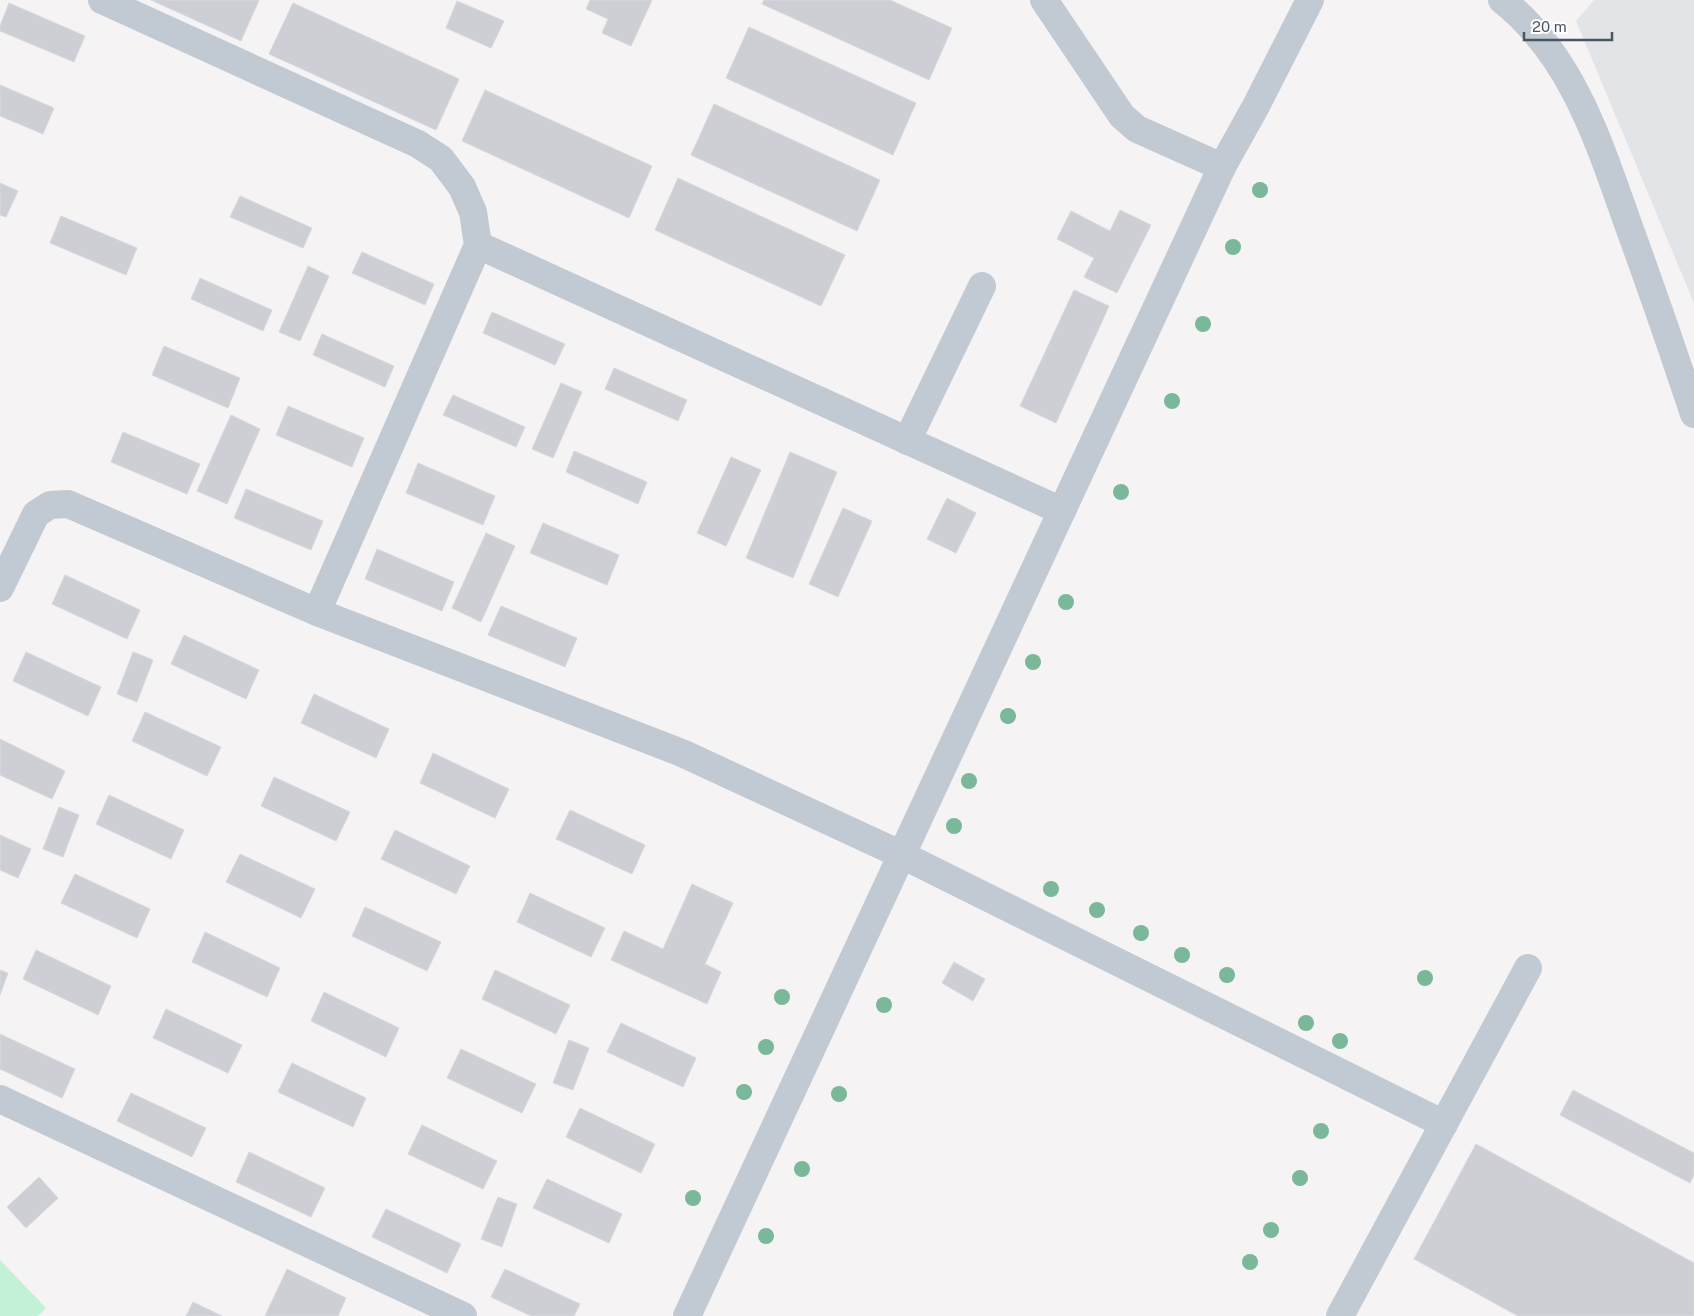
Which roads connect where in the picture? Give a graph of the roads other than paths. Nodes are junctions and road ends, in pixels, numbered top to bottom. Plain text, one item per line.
1 (102, 0) edge
2 (1044, 0) edge
3 (1310, 0) edge
4 (1502, 0) edge
5 (1222, 167) junction
6 (478, 245) junction
7 (982, 286) dead end
8 (1694, 414) edge
9 (907, 441) junction
10 (1062, 511) junction
11 (0, 588) edge
12 (317, 612) junction
13 (902, 855) junction
14 (1528, 968) dead end
15 (0, 1099) edge
16 (1444, 1124) junction
17 (463, 1316) edge
18 (687, 1316) edge
19 (1340, 1316) edge

1 - 6 street
2 - 5 street
3 - 5 street
4 - 8 street
5 - 10 street
6 - 9 street
6 - 12 street
7 - 9 street
9 - 10 street
10 - 13 street
11 - 12 street
12 - 13 street
13 - 16 street
13 - 18 street
14 - 16 street
15 - 17 street
16 - 19 street

